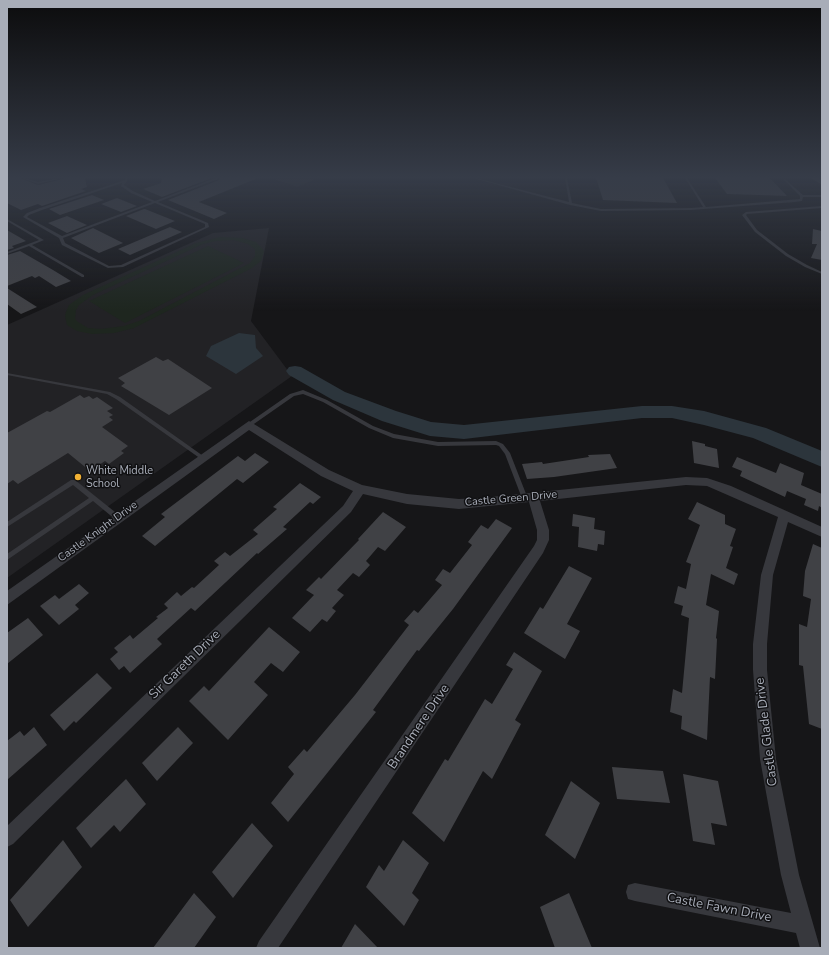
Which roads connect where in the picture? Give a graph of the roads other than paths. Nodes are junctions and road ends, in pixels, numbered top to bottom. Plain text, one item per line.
1 (11, 223) edge
2 (35, 223) edge
3 (100, 223) edge
4 (203, 223) edge
5 (750, 223) edge
6 (61, 238) junction
7 (29, 245) junction
8 (7, 253) edge
9 (822, 273) edge
10 (83, 276) dead end
11 (7, 374) edge
12 (249, 425) junction
13 (203, 458) junction
14 (360, 489) junction
15 (93, 498) junction
16 (529, 498) junction
17 (784, 515) junction
18 (118, 518) junction
19 (7, 526) edge
20 (822, 532) edge
21 (7, 557) edge
22 (7, 599) edge
23 (7, 838) edge
24 (635, 892) dead end
25 (804, 925) junction
26 (266, 948) edge
27 (810, 948) edge

1 - 7 lane
2 - 6 lane
3 - 6 lane
4 - 6 lane
5 - 9 lane
7 - 8 lane
7 - 10 lane
11 - 13 lane
12 - 13 street, Castle Knight Drive
12 - 14 street, Castle Green Drive
12 - 16 lane
13 - 18 street, Castle Knight Drive
14 - 16 street, Castle Green Drive
14 - 23 street, Sir Gareth Drive
15 - 18 lane
15 - 19 lane
15 - 21 lane
16 - 17 street, Castle Green Drive
16 - 26 street, Brandmere Drive
17 - 20 street, Castle Green Drive
17 - 25 street, Castle Glade Drive
18 - 22 street, Castle Knight Drive
24 - 25 street, Castle Fawn Drive
25 - 27 street, Castle Glade Drive

